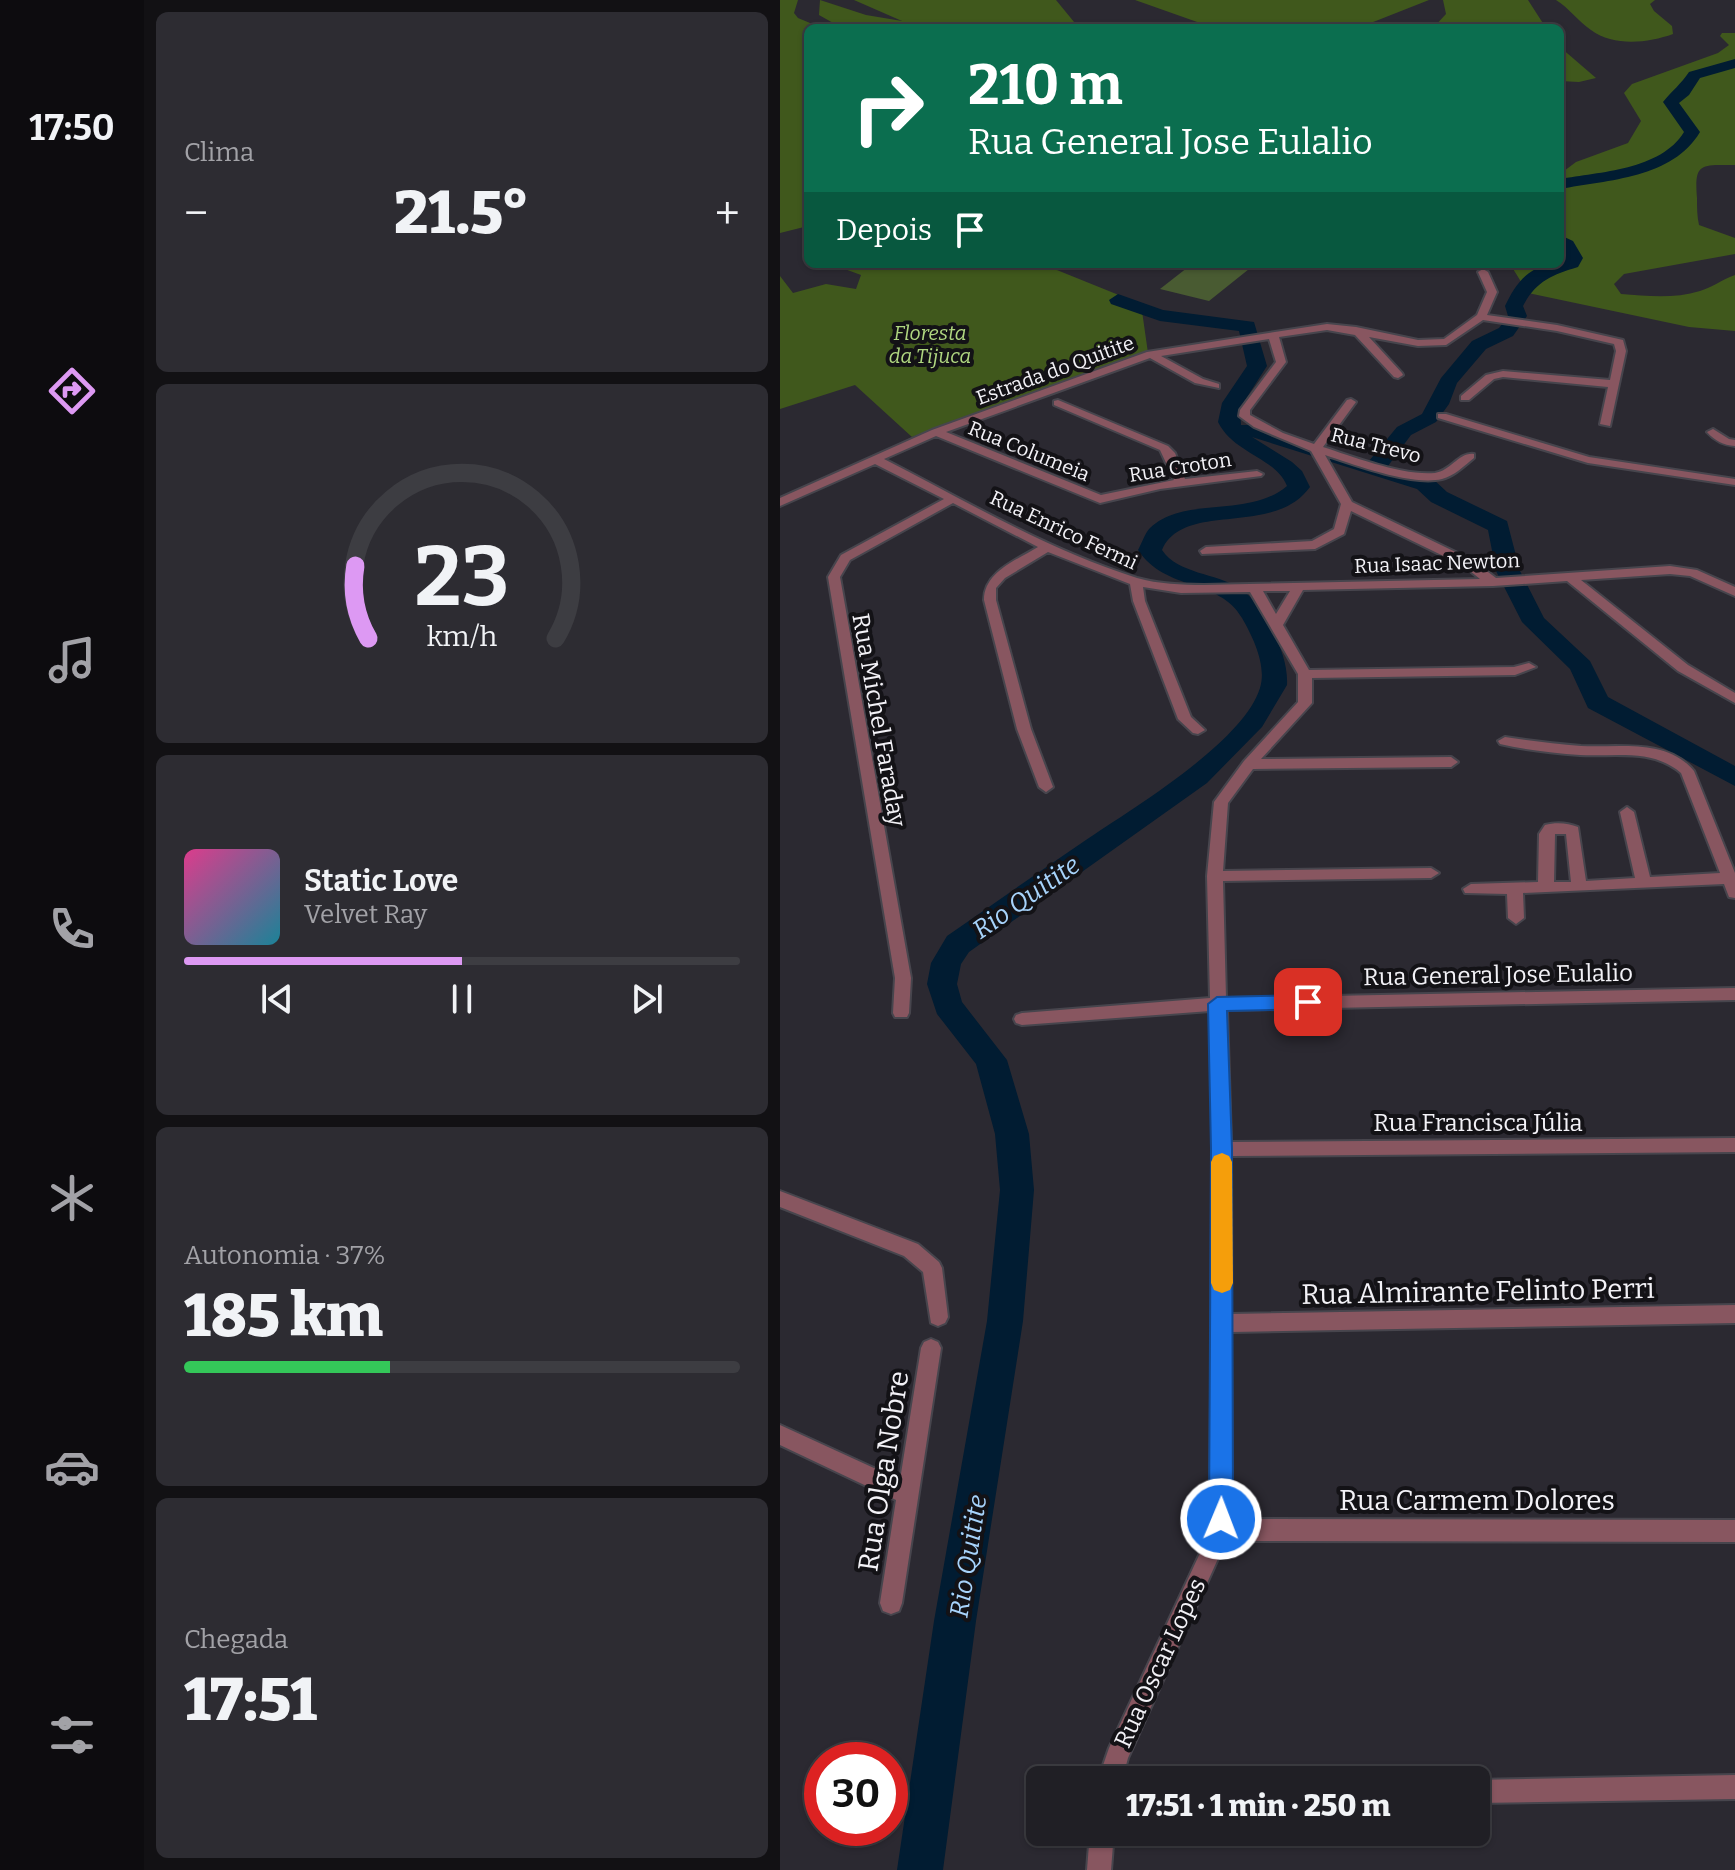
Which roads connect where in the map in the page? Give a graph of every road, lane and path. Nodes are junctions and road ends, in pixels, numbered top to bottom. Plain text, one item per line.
1 (1483, 272) dead end
2 (1481, 317) junction
3 (1356, 330) junction
4 (1273, 334) junction
5 (1151, 354) junction
6 (1398, 375) dead end
7 (1615, 384) junction
8 (1215, 386) dead end
9 (1465, 398) dead end
10 (1351, 402) dead end
11 (1058, 403) dead end
12 (1442, 416) dead end
13 (1606, 424) dead end
14 (936, 432) junction
15 (1713, 432) dead end
16 (1735, 443) edge
17 (1319, 453) junction
18 (1470, 456) dead end
19 (875, 459) junction
20 (1257, 474) dead end
21 (1735, 482) edge
22 (1181, 483) junction
23 (1108, 498) joint
24 (952, 499) junction
25 (780, 502) edge
26 (1347, 504) junction
27 (1047, 547) junction
28 (1206, 551) dead end
29 (1570, 577) junction
30 (1136, 582) junction
31 (1498, 582) junction
32 (1299, 586) junction
33 (1247, 587) junction
34 (1735, 592) edge
35 (1277, 624) junction
36 (1529, 667) dead end
37 (1305, 674) junction
38 (1735, 699) edge
39 (1198, 730) dead end
40 (1505, 741) dead end
41 (1451, 762) dead end
42 (1249, 764) junction
43 (1046, 787) dead end
44 (1627, 812) dead end
45 (1431, 873) dead end
46 (1215, 876) junction
47 (1644, 884) junction
48 (1732, 886) edge
49 (1579, 887) junction
50 (1546, 888) junction
51 (1471, 889) dead end
52 (1515, 889) junction
53 (1516, 918) dead end
54 (1735, 994) edge
55 (1217, 1004) junction
56 (901, 1013) dead end
57 (1022, 1019) dead end
58 (1735, 1145) edge
59 (1222, 1149) junction
60 (780, 1199) edge
61 (1735, 1314) edge
62 (938, 1317) dead end
63 (1222, 1323) junction
64 (931, 1348) dead end
65 (780, 1435) edge
66 (908, 1495) junction
67 (1219, 1530) junction
68 (1735, 1531) edge
69 (891, 1603) dead end
70 (1116, 1766) edge
71 (1735, 1787) edge
72 (1490, 1791) edge
73 (1101, 1846) edge
74 (1099, 1870) edge

1 - 2 street
2 - 3 street, Estrada do Quitite
2 - 7 street
3 - 4 street, Estrada do Quitite
3 - 6 street
4 - 5 street, Estrada do Quitite
4 - 17 street, Rua Trevo
5 - 8 street
5 - 14 street, Estrada do Quitite
7 - 9 street
7 - 13 street
10 - 17 street
11 - 22 street
12 - 21 street
14 - 19 street, Estrada do Quitite
14 - 23 street, Rua Columeia
15 - 16 street
17 - 18 street, Rua Trevo
17 - 26 street
19 - 24 street, Rua Enrico Fermi
19 - 25 street, Estrada do Quitite
20 - 22 street, Rua Croton
22 - 23 street, Rua Croton
24 - 27 street, Rua Enrico Fermi
24 - 56 street, Rua Michel Faraday
26 - 28 street
26 - 31 street
27 - 30 street, Rua Enrico Fermi
27 - 43 street
29 - 31 street, Rua Isaac Newton
29 - 34 street, Rua Isaac Newton
29 - 38 street
30 - 33 street, Rua Isaac Newton
30 - 39 street, Rua Enrico Fermi
31 - 32 street, Rua Isaac Newton
32 - 33 street, Rua Isaac Newton
32 - 35 street
33 - 35 street
35 - 37 street
36 - 37 street
37 - 42 street, Rua Oscar Lopes
40 - 48 street
41 - 42 street
42 - 46 street, Rua Oscar Lopes
44 - 47 street
45 - 46 street
46 - 55 street, Rua Oscar Lopes
47 - 48 street
47 - 49 street
49 - 50 street
49 - 50 street
50 - 52 street
51 - 52 street
52 - 53 street
54 - 55 street, Rua General Jose Eulalio
55 - 57 street, Rua General Jose Eulalio
55 - 59 street, Rua Oscar Lopes
58 - 59 street, Rua Francisca Júlia
59 - 63 street, Rua Oscar Lopes
60 - 62 street
61 - 63 street, Rua Almirante Felinto Perri
63 - 67 street, Rua Oscar Lopes
64 - 66 street, Rua Olga Nobre
65 - 66 street
66 - 69 street, Rua Olga Nobre
67 - 68 street, Rua Carmem Dolores
67 - 70 street, Rua Oscar Lopes
71 - 72 street
73 - 74 street

